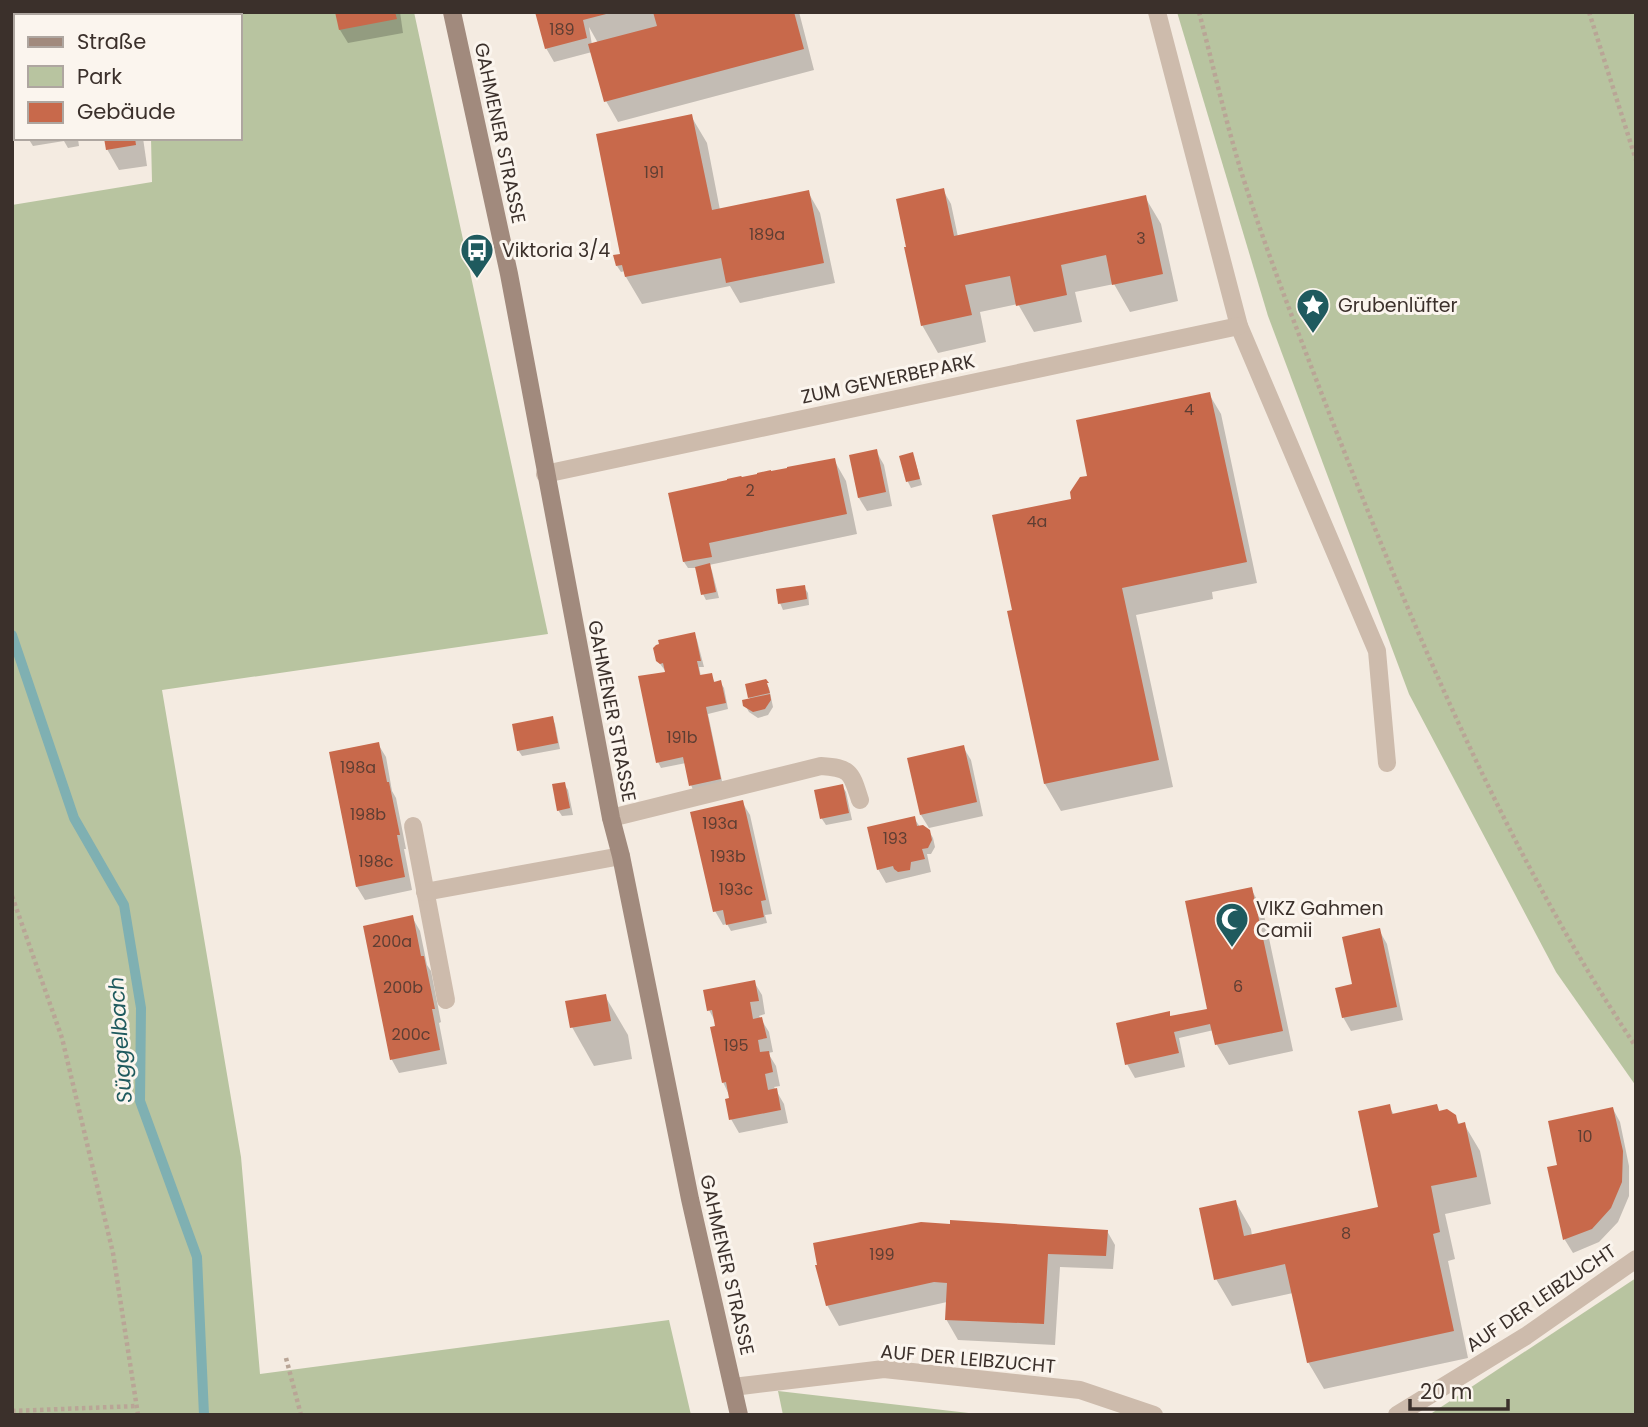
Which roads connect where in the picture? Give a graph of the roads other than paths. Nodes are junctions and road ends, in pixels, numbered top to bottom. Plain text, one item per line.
1 (452, 12) edge
2 (1157, 12) edge
3 (1239, 326) junction
4 (545, 474) junction
5 (1387, 762) dead end
6 (860, 800) dead end
7 (611, 818) junction
8 (413, 826) dead end
9 (621, 856) junction
10 (425, 892) junction
11 (446, 1000) dead end
12 (1636, 1259) edge
13 (733, 1387) junction
14 (739, 1415) edge
15 (1154, 1415) edge
16 (1397, 1415) edge

1 - 4 main road, GAHMENER STRASSE
2 - 3 street
3 - 4 street, ZUM GEWERBEPARK
3 - 5 street
4 - 7 main road, GAHMENER STRASSE
6 - 7 street
7 - 9 main road, GAHMENER STRASSE
8 - 10 street
9 - 10 street
9 - 13 main road, GAHMENER STRASSE
10 - 11 street
12 - 16 street, AUF DER LEIBZUCHT
13 - 14 main road, GAHMENER STRASSE
13 - 15 street, AUF DER LEIBZUCHT

